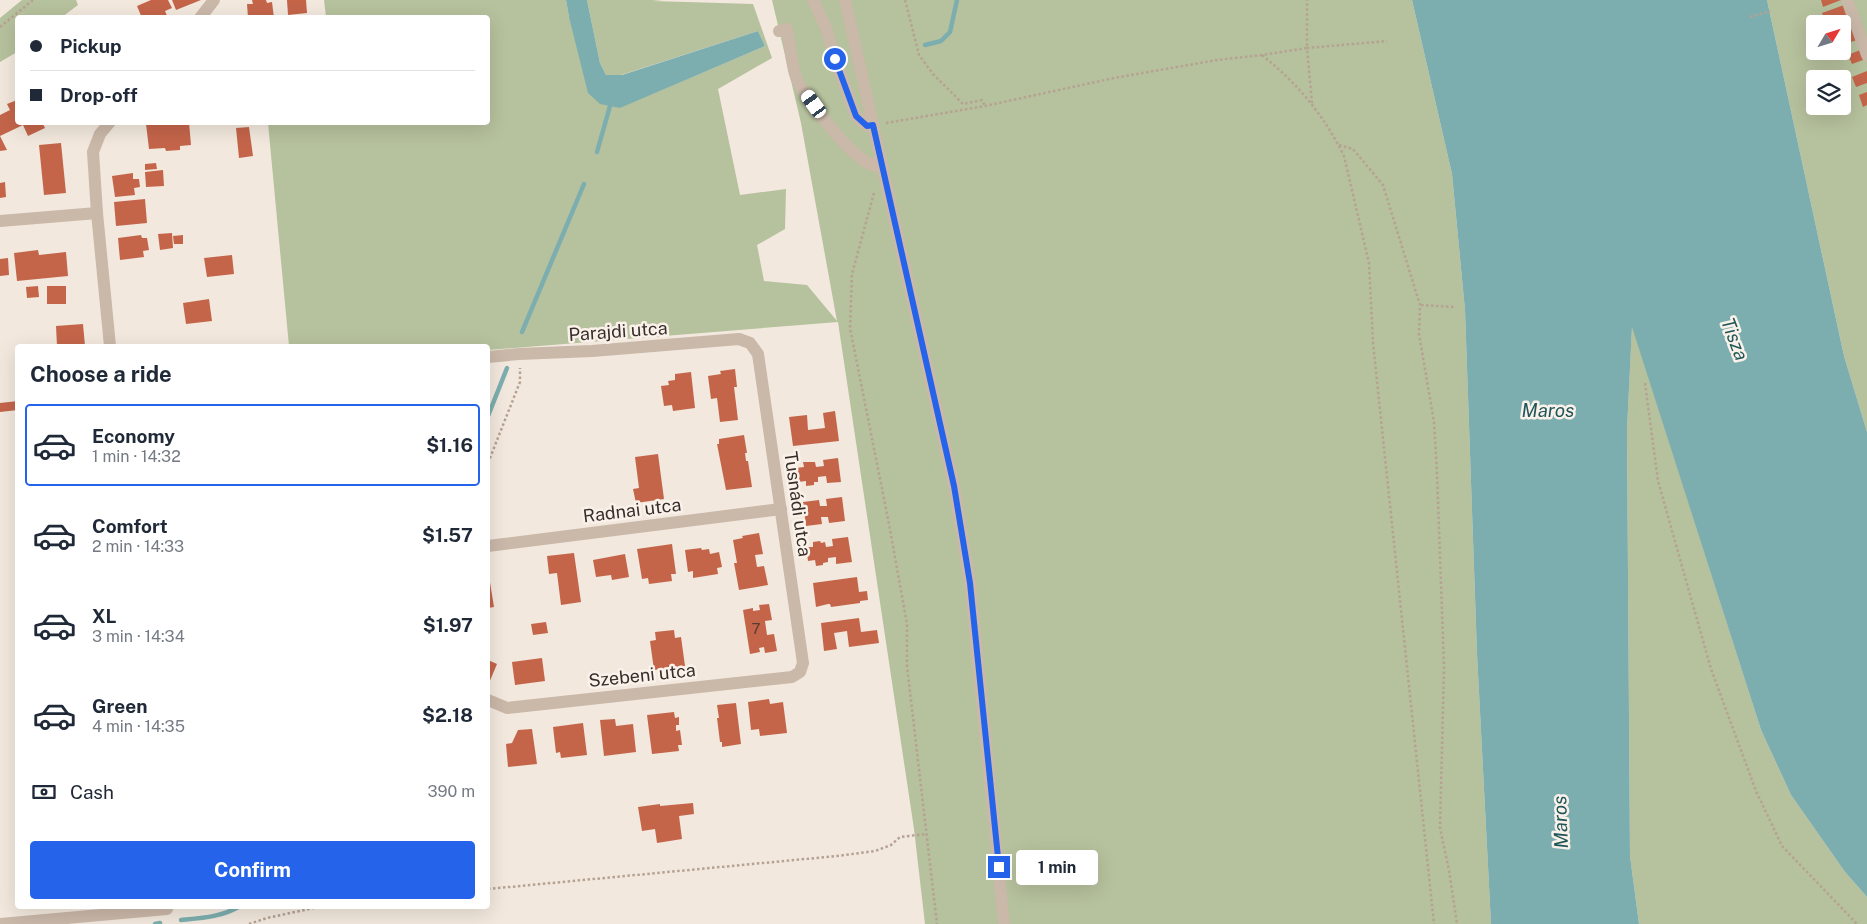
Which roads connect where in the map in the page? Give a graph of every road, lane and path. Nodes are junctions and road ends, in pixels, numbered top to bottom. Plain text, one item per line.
1 (32, 0) edge
2 (214, 0) edge
3 (813, 0) edge
4 (845, 0) edge
5 (905, 0) edge
6 (1307, 0) edge
7 (1847, 0) edge
8 (1770, 11) dead end
9 (202, 15) edge
10 (1750, 17) dead end
11 (0, 27) edge
12 (779, 31) dead end
13 (1387, 41) dead end
14 (1307, 48) junction
15 (1867, 55) edge
16 (1262, 56) junction
17 (1312, 104) junction
18 (984, 106) junction
19 (108, 125) edge
20 (873, 125) junction
21 (1339, 145) junction
22 (883, 168) junction
23 (97, 213) junction
24 (0, 221) edge
25 (1420, 305) junction
26 (1454, 307) dead end
27 (750, 343) joint
28 (110, 344) edge
29 (519, 354) junction
30 (490, 357) edge
31 (1645, 383) dead end
32 (490, 458) edge
33 (781, 509) junction
34 (490, 546) edge
35 (800, 672) joint
36 (490, 701) edge
37 (926, 834) junction
38 (490, 889) edge
39 (157, 909) edge
40 (309, 909) edge
41 (0, 924) edge
42 (249, 924) edge
43 (937, 924) edge
44 (1004, 924) edge
45 (1434, 924) edge
46 (1457, 924) edge
47 (1857, 924) edge

1 - 11 path
2 - 9 street
3 - 20 street
4 - 20 street
5 - 18 path
6 - 14 path
7 - 15 street
8 - 10 path
12 - 22 street
13 - 14 path
14 - 16 path
14 - 17 path
16 - 17 path
16 - 18 path
17 - 21 path
18 - 20 path
19 - 23 street
20 - 22 street
21 - 25 path
21 - 45 path
22 - 37 path
22 - 44 street
23 - 24 street
23 - 28 street
25 - 26 path
25 - 46 path
27 - 29 street, Parajdi utca
27 - 33 street, Tusnádi utca
29 - 30 street, Parajdi utca
29 - 32 path
31 - 47 path
33 - 34 street, Radnai utca
33 - 35 street, Tusnádi utca
35 - 36 street, Szebeni utca
37 - 38 path
37 - 43 path
39 - 41 street
40 - 42 path

